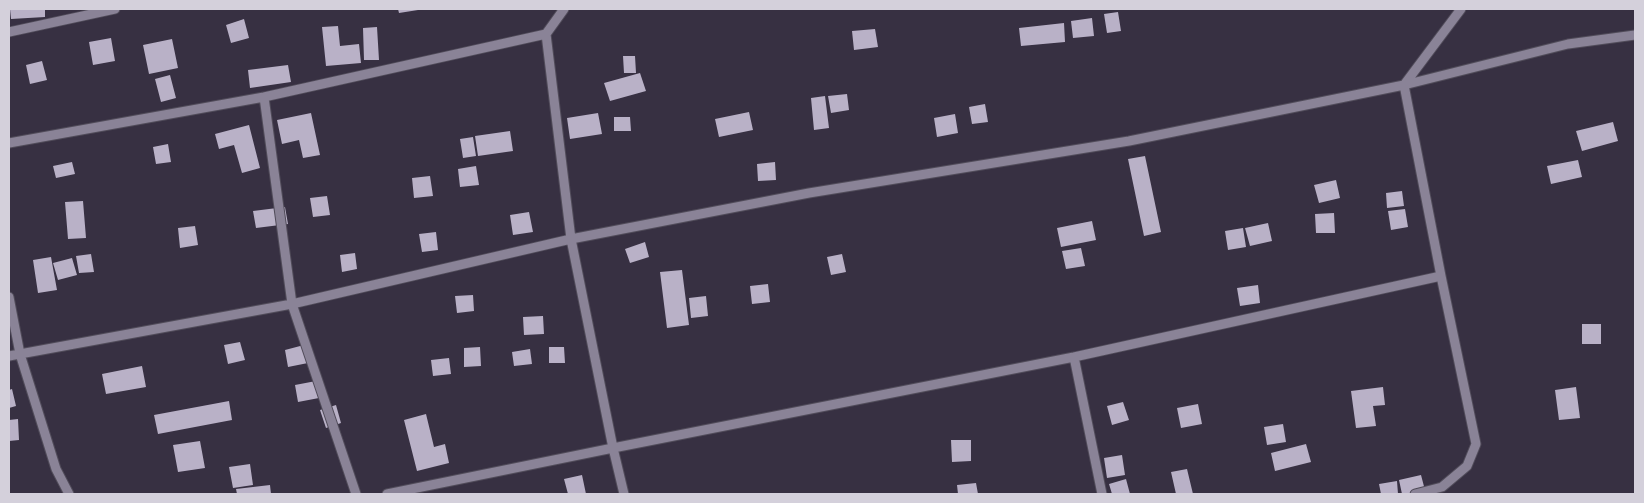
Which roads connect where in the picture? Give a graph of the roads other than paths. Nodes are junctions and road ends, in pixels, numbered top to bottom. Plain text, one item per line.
1 (115, 9) edge
2 (564, 9) edge
3 (1461, 9) edge
4 (9, 32) edge
5 (546, 34) junction
6 (1635, 35) edge
7 (1404, 85) junction
8 (264, 97) junction
9 (9, 143) edge
10 (571, 239) junction
11 (1441, 276) junction
12 (9, 297) edge
13 (292, 304) junction
14 (20, 354) junction
15 (9, 356) edge
16 (1074, 357) junction
17 (613, 448) junction
18 (69, 494) edge
19 (356, 494) edge
20 (387, 494) edge
21 (624, 494) edge
22 (1102, 494) edge
23 (1415, 494) edge

1 - 4 street
2 - 5 street
3 - 7 street
5 - 8 street
5 - 10 street
6 - 7 street
7 - 10 street
7 - 11 street
8 - 9 street
8 - 13 street
10 - 13 street
10 - 17 street
11 - 16 street
11 - 23 street
12 - 14 street
13 - 14 street
13 - 19 street
14 - 15 street
14 - 18 street
16 - 17 street
16 - 22 street
17 - 20 street
17 - 21 street

